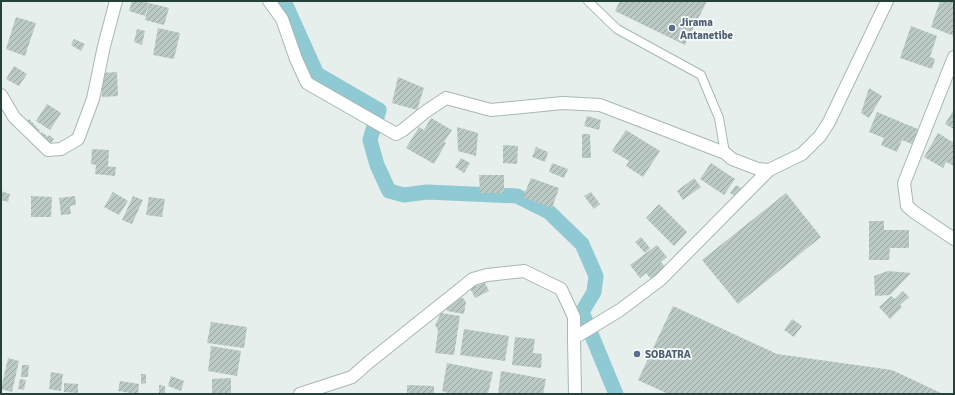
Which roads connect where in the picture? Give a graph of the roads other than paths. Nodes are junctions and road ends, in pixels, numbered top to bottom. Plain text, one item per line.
1 (116, 1) edge
2 (269, 1) edge
3 (588, 1) edge
4 (887, 1) edge
5 (954, 57) edge
6 (1, 95) edge
7 (725, 153) junction
8 (769, 170) junction
9 (954, 239) edge
10 (574, 338) junction
11 (300, 394) edge
12 (575, 394) edge

1 - 6 street
2 - 7 street
3 - 7 lane
4 - 8 street
5 - 9 street
7 - 8 street
8 - 10 street
10 - 11 street
10 - 12 street

